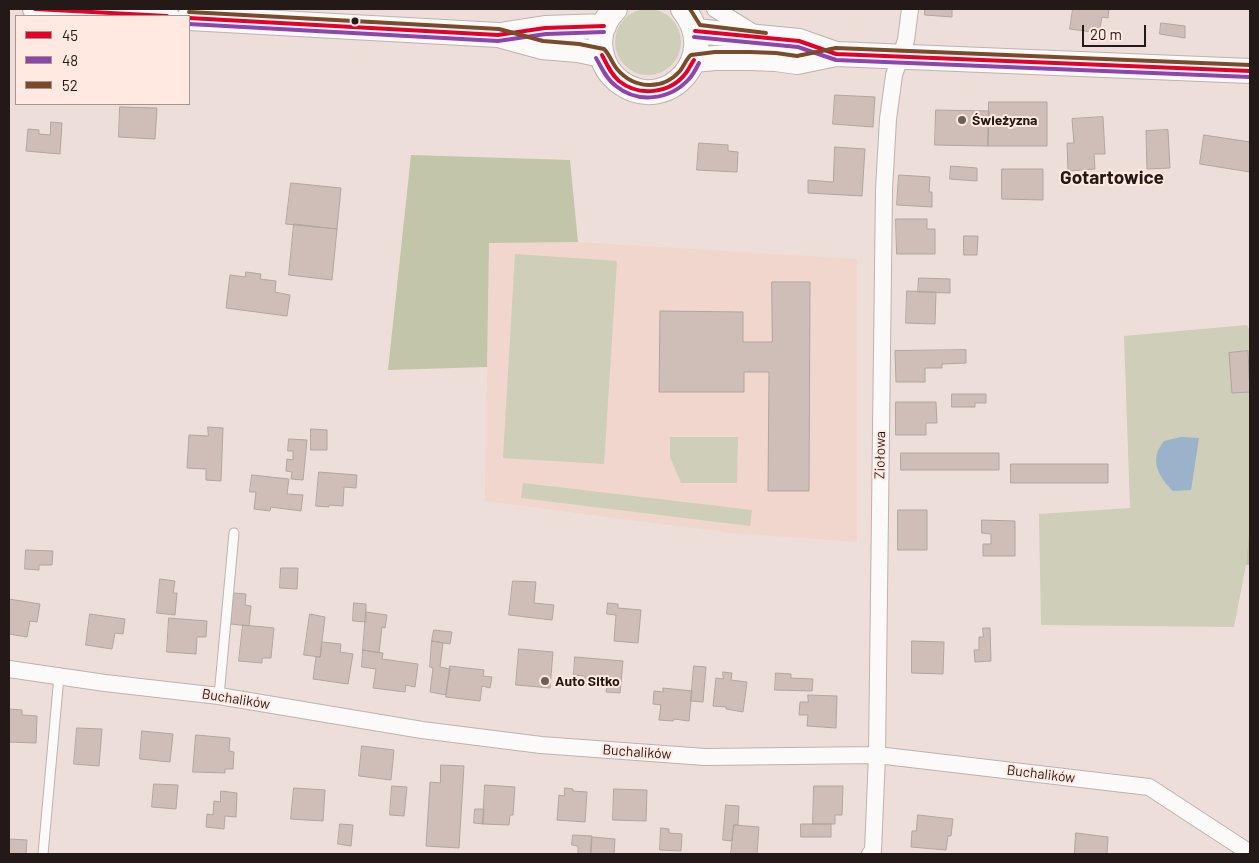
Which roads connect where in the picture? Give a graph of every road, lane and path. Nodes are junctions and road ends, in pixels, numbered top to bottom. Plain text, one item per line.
1 (36, 9) edge
2 (683, 9) edge
3 (715, 9) edge
4 (910, 9) edge
5 (148, 15) edge
6 (609, 17) edge
7 (190, 18) edge
8 (695, 31) junction
9 (498, 35) junction
10 (764, 39) junction
11 (836, 54) junction
12 (602, 55) junction
13 (900, 57) junction
14 (694, 60) junction
15 (1250, 71) edge
16 (234, 533) dead end
17 (9, 669) edge
18 (59, 676) junction
19 (219, 696) junction
20 (877, 755) junction
21 (1250, 853) edge
22 (43, 854) edge
23 (870, 854) edge

1 - 5 main road
2 - 8 main road
3 - 10 street
4 - 13 street, Ziołowa
6 - 9 main road
6 - 12 main road
7 - 9 main road
8 - 10 main road
8 - 14 main road
9 - 12 main road
10 - 11 main road
11 - 13 main road
11 - 14 main road
12 - 14 main road
13 - 15 main road
13 - 20 street, Ziołowa
16 - 19 lane
17 - 18 street, Buchalików
18 - 19 street, Buchalików
18 - 22 lane
19 - 20 street, Buchalików
20 - 21 street, Buchalików
20 - 23 street, Ziołowa

